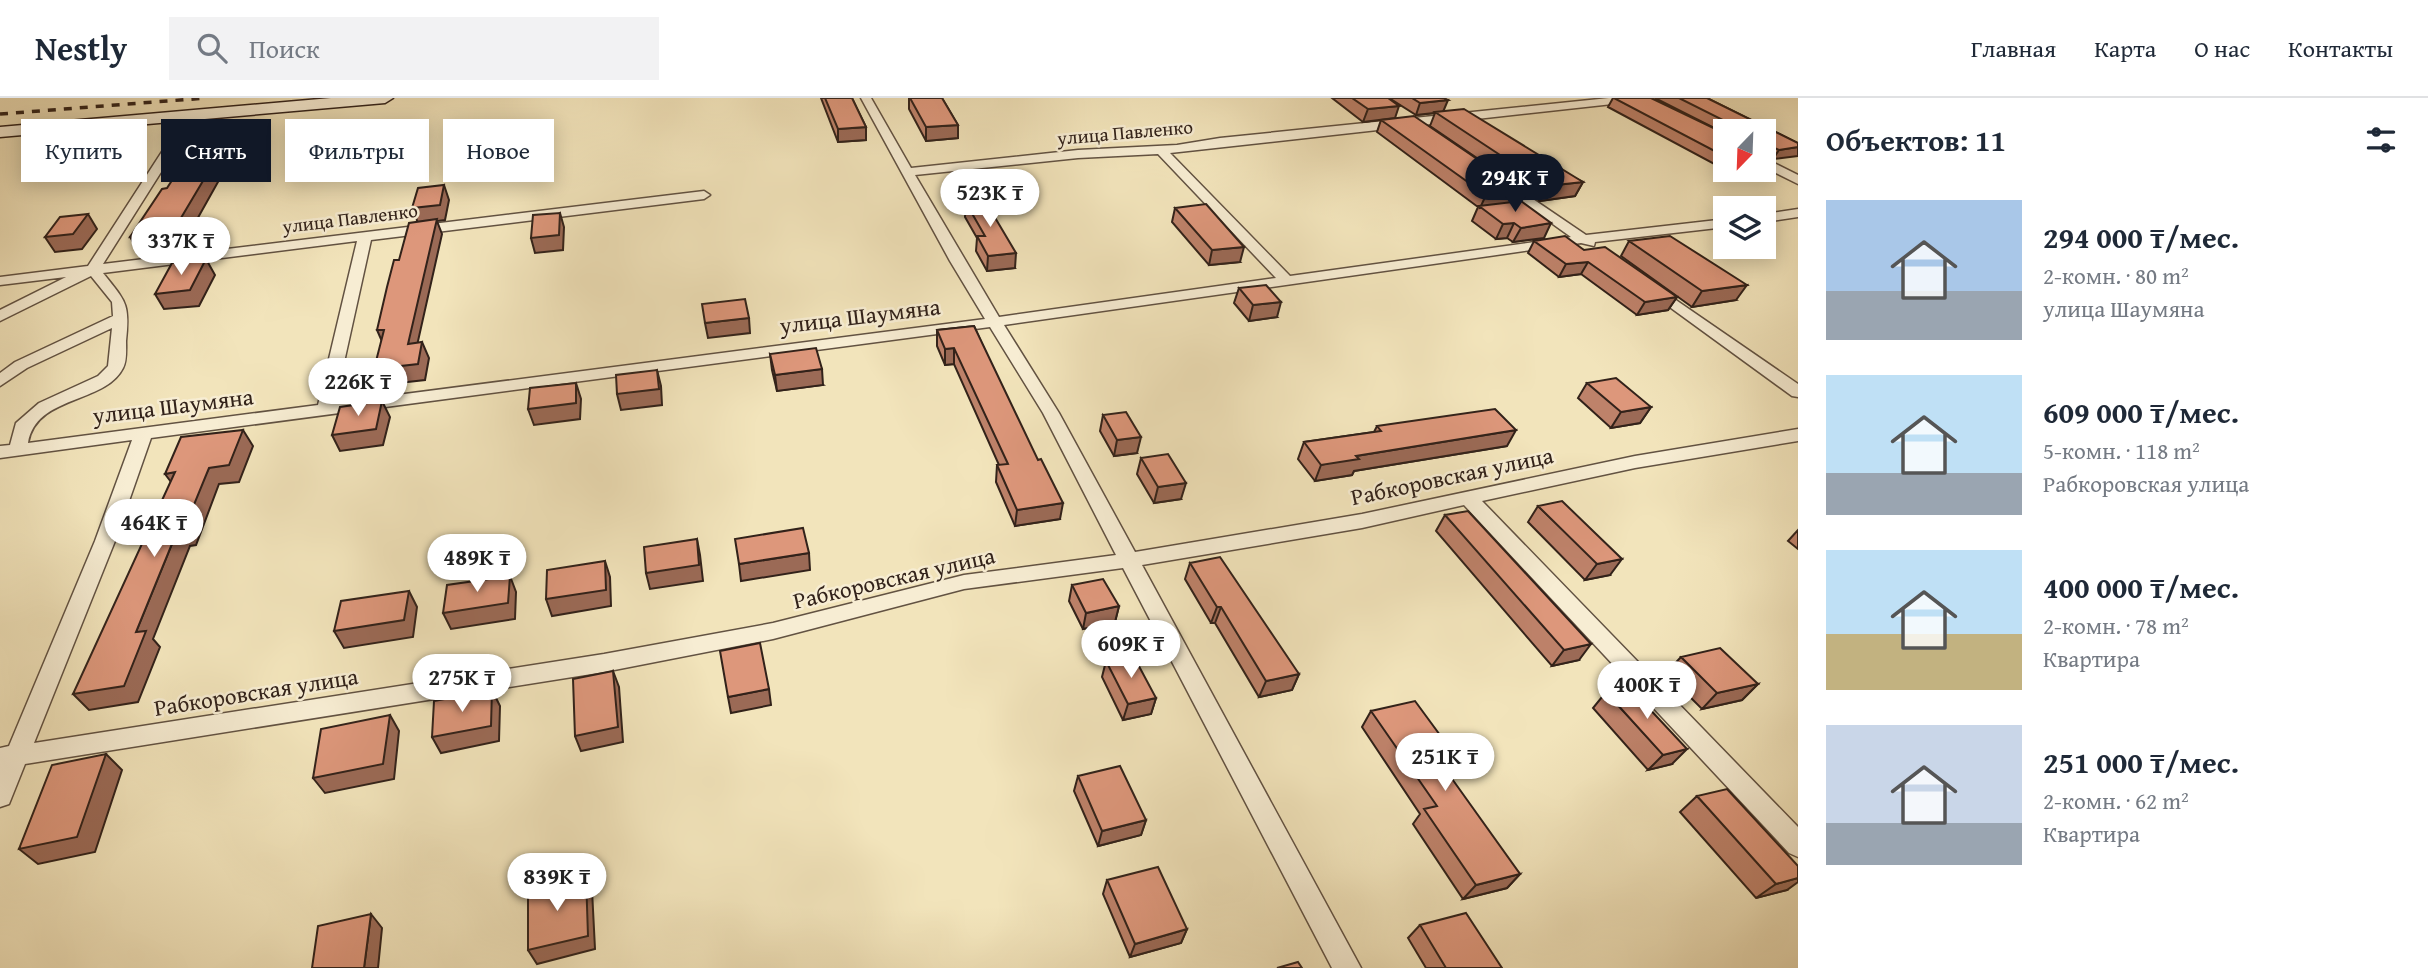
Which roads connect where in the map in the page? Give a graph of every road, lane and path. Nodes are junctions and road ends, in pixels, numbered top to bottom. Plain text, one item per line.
1 (384, 98) edge
2 (866, 98) edge
3 (1640, 98) edge
4 (1653, 104) edge
5 (1395, 110) edge
6 (191, 115) junction
7 (1413, 122) junction
8 (0, 132) edge
9 (1436, 138) edge
10 (1161, 151) junction
11 (1776, 168) edge
12 (906, 172) junction
13 (1494, 177) edge
14 (1798, 180) edge
15 (704, 195) dead end
16 (1798, 213) edge
17 (1776, 216) edge
18 (1713, 224) edge
19 (365, 235) junction
20 (1583, 239) junction
21 (1605, 255) edge
22 (93, 269) junction
23 (1638, 278) edge
24 (0, 281) edge
25 (1287, 281) junction
26 (0, 316) edge
27 (121, 318) junction
28 (995, 322) junction
29 (0, 381) edge
30 (1798, 392) edge
31 (325, 410) junction
32 (144, 432) junction
33 (1798, 435) edge
34 (18, 449) junction
35 (0, 452) edge
36 (1468, 498) junction
37 (1130, 560) junction
38 (10, 755) edge
39 (0, 796) edge
40 (1798, 845) edge
41 (1348, 968) edge

1 - 6 main road
2 - 12 street
3 - 4 street
3 - 7 street, улица Павленко
5 - 7 street
6 - 8 main road
6 - 22 street
7 - 9 street
7 - 10 street, улица Павленко
10 - 12 street, улица Павленко
10 - 25 street
11 - 14 street
12 - 28 street
13 - 20 street
15 - 19 street, улица Павленко
16 - 17 street
18 - 20 street, улица Шаумяна
19 - 22 street, улица Павленко
19 - 31 street
20 - 21 street
20 - 25 street, улица Шаумяна
22 - 24 street, улица Павленко
22 - 26 street
22 - 27 street
23 - 30 street
25 - 28 street, улица Шаумяна
27 - 29 street
27 - 34 street
28 - 31 street, улица Шаумяна
28 - 37 street
31 - 32 street, улица Шаумяна
32 - 34 street, улица Шаумяна
32 - 38 street
33 - 36 street, Рабкоровская улица
34 - 35 street, улица Шаумяна
36 - 37 street, Рабкоровская улица
36 - 40 street
37 - 38 street, Рабкоровская улица
37 - 41 street
38 - 39 street

